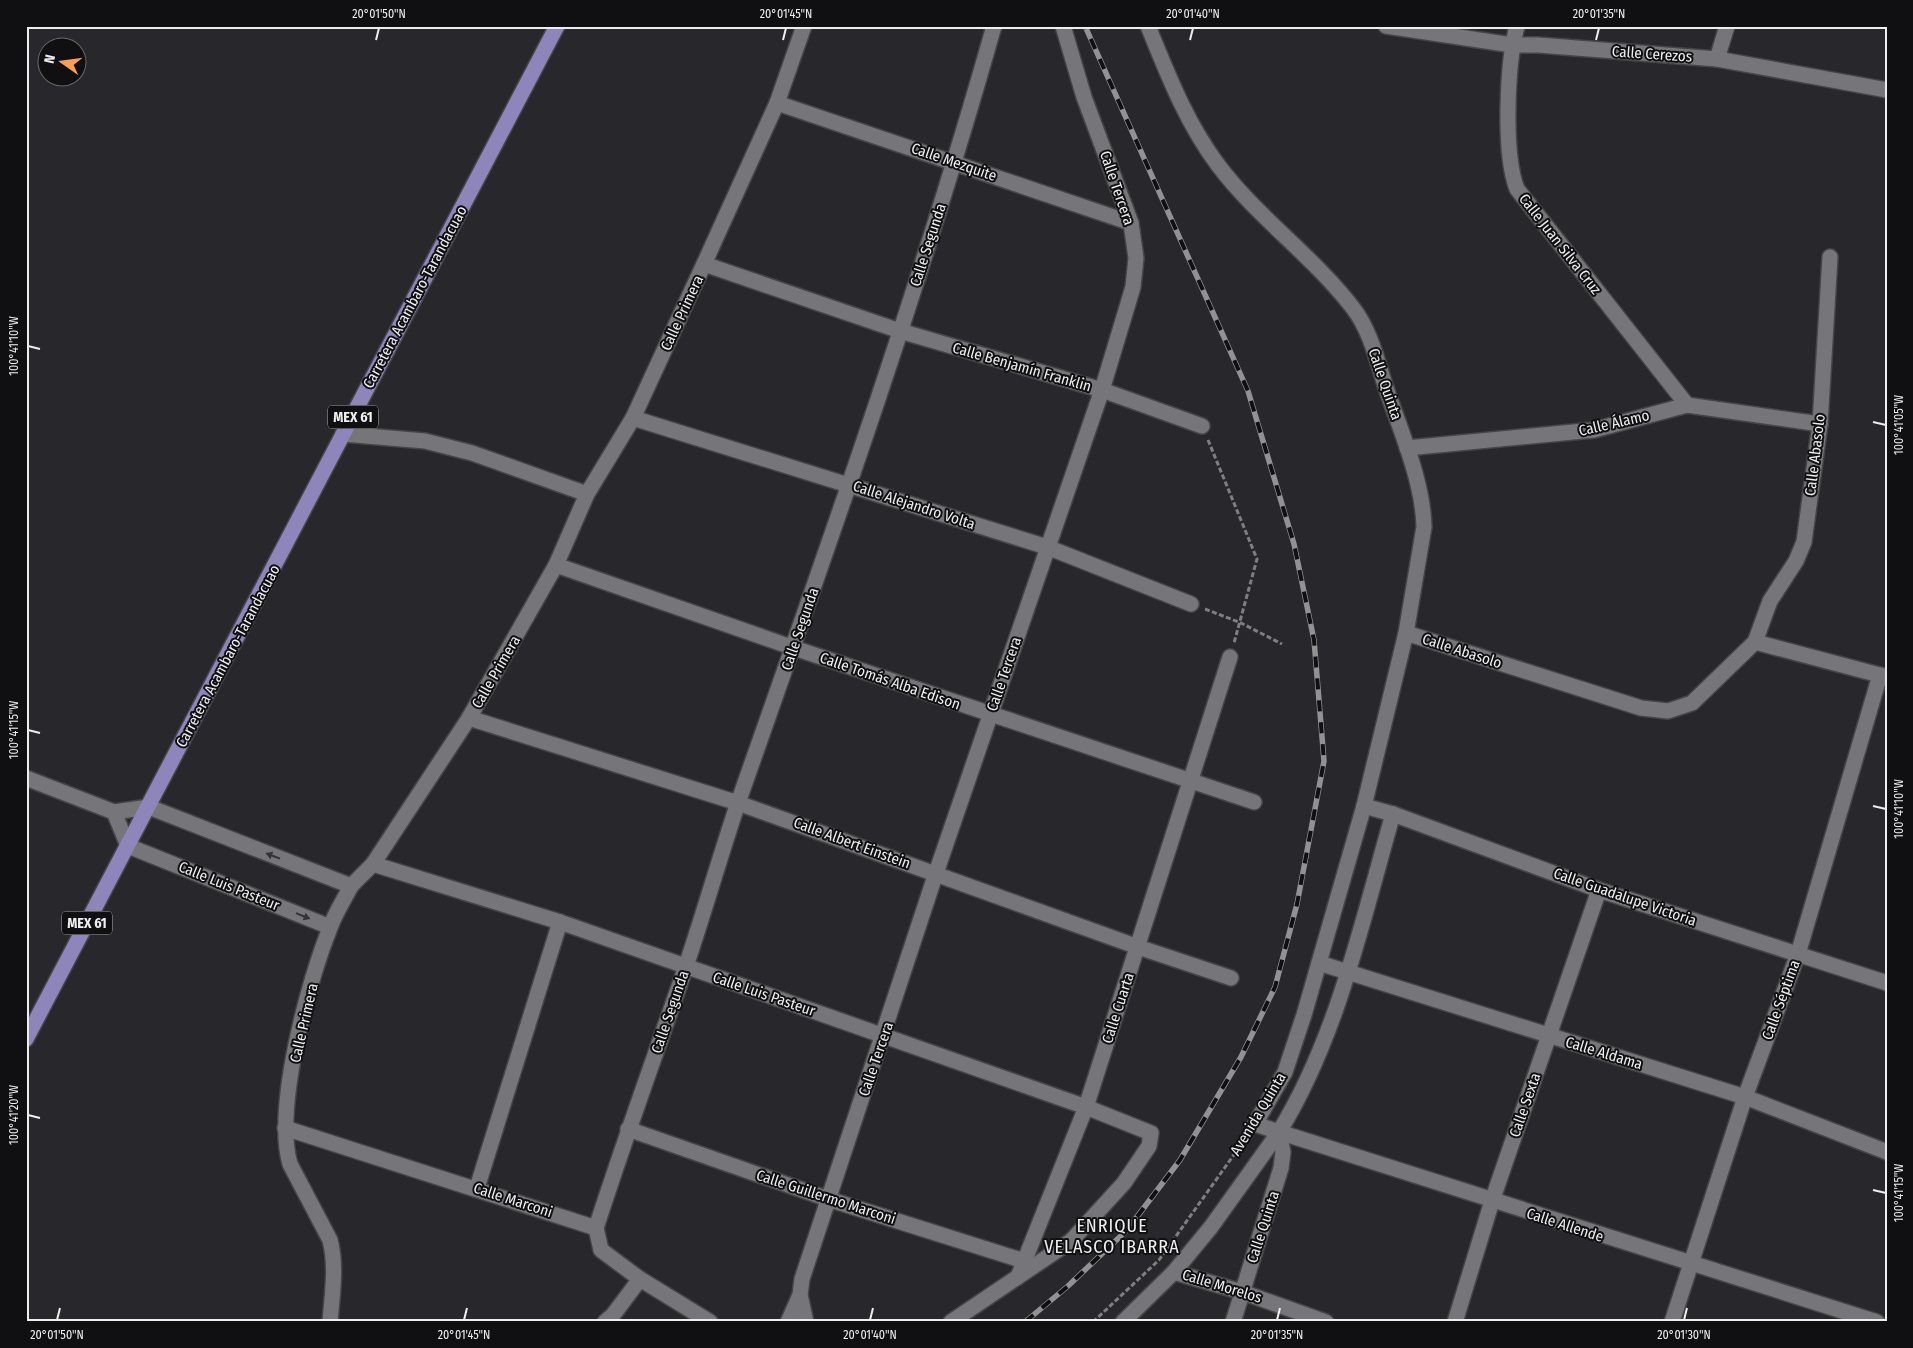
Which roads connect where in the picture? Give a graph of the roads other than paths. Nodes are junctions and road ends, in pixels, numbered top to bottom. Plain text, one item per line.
1 (557, 26) edge
2 (804, 26) edge
3 (994, 26) edge
4 (1063, 26) edge
5 (1148, 26) edge
6 (1386, 26) edge
7 (1517, 26) edge
8 (1727, 26) edge
9 (1512, 46) junction
10 (1717, 59) junction
11 (1887, 90) edge
12 (777, 103) junction
13 (956, 162) junction
14 (1131, 223) junction
15 (1830, 257) dead end
16 (704, 264) junction
17 (900, 331) junction
18 (1102, 390) junction
19 (1687, 405) junction
20 (633, 418) junction
21 (1820, 424) junction
22 (1202, 426) road end
23 (343, 434) junction
24 (1407, 448) junction
25 (849, 485) junction
26 (587, 494) junction
27 (1047, 547) junction
28 (556, 565) junction
29 (1191, 604) road end
30 (1406, 633) junction
31 (1755, 642) junction
32 (794, 648) junction
33 (1230, 657) road end
34 (1883, 676) edge
35 (990, 714) junction
36 (469, 718) junction
37 (26, 778) edge
38 (1190, 782) junction
39 (1254, 802) dead end
40 (738, 803) junction
41 (1364, 806) junction
42 (149, 807) junction
43 (114, 812) junction
44 (1393, 814) junction
45 (128, 846) junction
46 (373, 864) junction
47 (936, 873) junction
48 (351, 886) junction
49 (1599, 890) junction
50 (560, 922) junction
51 (330, 927) junction
52 (1138, 947) junction
53 (1798, 954) junction
54 (1319, 963) junction
55 (686, 967) junction
56 (1347, 972) junction
57 (1231, 978) dead end
58 (1887, 983) edge
59 (884, 1035) junction
60 (1548, 1036) junction
61 (26, 1040) edge
62 (1745, 1096) junction
63 (1086, 1107) junction
64 (1255, 1124) joint
65 (284, 1128) junction
66 (628, 1129) junction
67 (1278, 1132) junction
68 (1887, 1152) edge
69 (477, 1188) junction
70 (828, 1199) junction
71 (1492, 1201) junction
72 (596, 1228) junction
73 (1024, 1261) junction
74 (1690, 1264) junction
75 (1174, 1272) junction
76 (1018, 1277) junction
77 (640, 1279) junction
78 (1242, 1292) junction
79 (800, 1295) junction
80 (330, 1322) edge
81 (605, 1322) edge
82 (710, 1322) edge
83 (788, 1322) edge
84 (806, 1322) edge
85 (951, 1322) edge
86 (1123, 1322) edge
87 (1233, 1322) edge
88 (1326, 1322) edge
89 (1455, 1322) edge
90 (1672, 1322) edge
91 (1876, 1322) edge

1 - 23 main road, Carretera Acambaro-Tarandacuao / MEX 61
2 - 12 street, Calle Primera
3 - 13 street, Calle Segunda
4 - 14 street, Calle Tercera
5 - 24 street, Calle Quinta
6 - 9 street, Calle Cerezos
7 - 9 street, Calle Juan Silva Cruz
8 - 10 street
9 - 10 street, Calle Cerezos
9 - 19 street, Calle Juan Silva Cruz
10 - 11 street, Calle Cerezos
12 - 13 street, Calle Mezquite
12 - 16 street, Calle Primera
13 - 14 street, Calle Mezquite
13 - 17 street, Calle Segunda
14 - 18 street, Calle Tercera
15 - 21 street, Calle Abasolo
16 - 17 street, Calle Benjamín Franklin
16 - 20 street, Calle Primera
17 - 18 street, Calle Benjamín Franklin
17 - 25 street, Calle Segunda
18 - 22 street, Calle Benjamín Franklin
18 - 27 street, Calle Tercera
19 - 21 street, Calle Álamo
19 - 24 street, Calle Álamo
20 - 25 street, Calle Alejandro Volta
20 - 26 street, Calle Primera
21 - 31 street, Calle Abasolo
23 - 26 street
23 - 42 main road, Carretera Acambaro-Tarandacuao / MEX 61
24 - 30 street, Calle Quinta
25 - 27 street, Calle Alejandro Volta
25 - 32 street, Calle Segunda
26 - 28 street, Calle Primera
27 - 29 street, Calle Alejandro Volta
27 - 35 street, Calle Tercera
28 - 32 street, Calle Tomás Alba Edison
28 - 36 street, Calle Primera
30 - 31 street, Calle Abasolo
30 - 41 street, Calle Quinta
31 - 34 street
32 - 35 street, Calle Tomás Alba Edison
32 - 40 street, Calle Segunda
33 - 38 street, Calle Cuarta
34 - 53 street, Calle Séptima
35 - 38 street, Calle Tomás Alba Edison
35 - 47 street, Calle Tercera
36 - 40 street, Calle Albert Einstein
36 - 46 street, Calle Primera
37 - 43 street
38 - 39 street, Calle Tomás Alba Edison
38 - 52 street, Calle Cuarta
40 - 47 street, Calle Albert Einstein
40 - 55 street, Calle Segunda
41 - 44 street, Calle Guadalupe Victoria
41 - 54 street, Avenida Quinta
42 - 43 street
42 - 45 main road, MEX 61
48 -> 42 street
43 - 45 street
44 - 49 street, Calle Guadalupe Victoria
44 - 56 street, Avenida Quinta
45 -> 51 street, Calle Luis Pasteur
45 - 61 main road, MEX 61
46 - 48 street, Calle Primera
46 - 50 street, Calle Luis Pasteur
47 - 52 street, Calle Albert Einstein
47 - 59 street, Calle Tercera
48 - 51 street, Calle Primera
49 - 53 street, Calle Guadalupe Victoria
49 - 60 street, Calle Sexta
50 - 55 street, Calle Luis Pasteur
50 - 69 street
51 - 65 street, Calle Primera
52 - 57 street, Calle Albert Einstein
52 - 63 street, Calle Cuarta
53 - 58 street, Calle Guadalupe Victoria
53 - 62 street, Calle Séptima
54 - 56 street, Calle Aldama
54 - 64 street, Avenida Quinta
55 - 59 street, Calle Luis Pasteur
55 - 66 street, Calle Segunda
56 - 60 street, Calle Aldama
56 - 67 street, Avenida Quinta
59 - 63 street, Calle Luis Pasteur
59 - 70 street, Calle Tercera
60 - 62 street, Calle Aldama
60 - 71 street, Calle Sexta
62 - 68 street, Calle Aldama
62 - 74 street, Calle Séptima
63 - 73 street, Calle Cuarta
63 - 76 street, Calle Luis Pasteur
64 - 67 street, Calle Allende
65 - 69 street, Calle Marconi
65 - 80 street, Calle Primera
66 - 70 street, Calle Guillermo Marconi
66 - 72 street, Calle Segunda
67 - 71 street, Calle Allende
67 - 75 street, Avenida Quinta
67 - 78 street, Calle Quinta
69 - 72 street, Calle Marconi
70 - 73 street, Calle Guillermo Marconi
70 - 79 street, Calle Tercera
71 - 74 street, Calle Allende
71 - 89 street, Calle Sexta
72 - 77 street
73 - 76 street, Calle Cuarta
74 - 90 street, Calle Séptima
74 - 91 street, Calle Allende
75 - 78 street, Calle Morelos
75 - 86 street, Avenida Quinta
76 - 85 street
77 - 81 street
77 - 82 street
78 - 87 street, Calle Quinta
78 - 88 street, Calle Morelos
79 - 83 street
79 - 84 street, Calle Tercera

